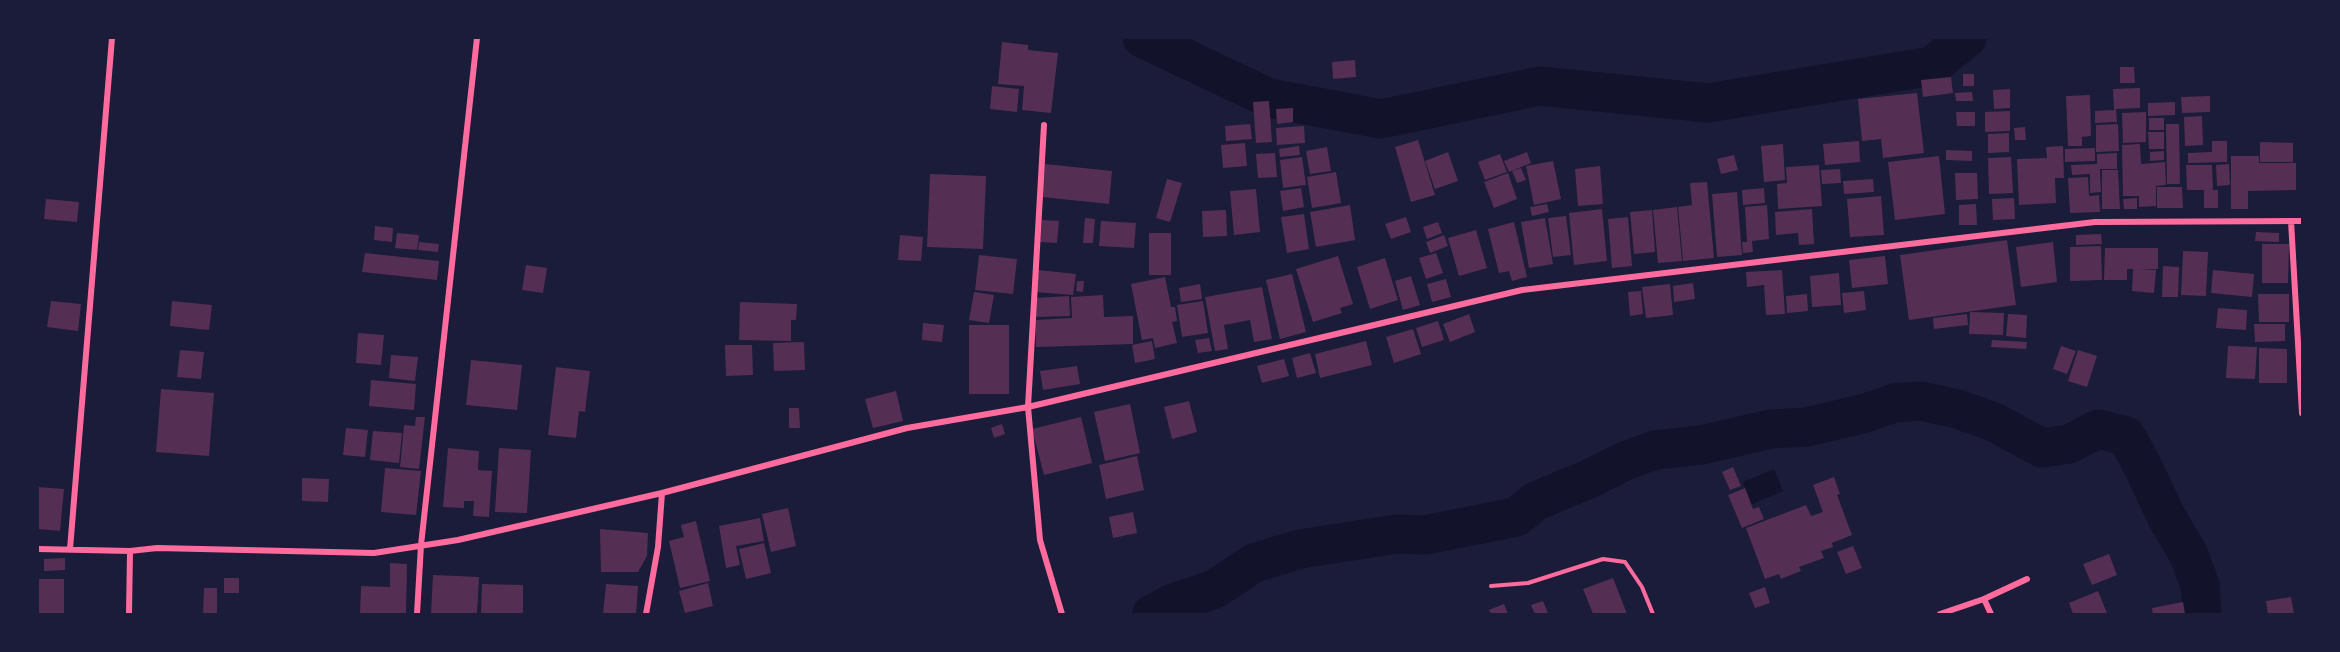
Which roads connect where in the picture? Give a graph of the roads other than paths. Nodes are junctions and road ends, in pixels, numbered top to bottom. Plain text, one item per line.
1 (112, 38) edge
2 (477, 38) edge
3 (1044, 125) dead end
4 (2291, 221) junction
5 (2302, 221) edge
6 (1028, 407) junction
7 (2302, 413) edge
8 (662, 493) junction
9 (422, 544) junction
10 (38, 549) edge
11 (70, 549) junction
12 (130, 551) junction
13 (2027, 579) dead end
14 (1984, 599) junction
15 (129, 615) edge
16 (417, 615) edge
17 (646, 615) edge
18 (1062, 615) edge
19 (1940, 615) edge
20 (1991, 615) edge

1 - 11 street
2 - 9 street
3 - 6 street
4 - 5 street
4 - 6 street
4 - 7 street
6 - 8 street
6 - 18 street
8 - 9 street
8 - 17 street
9 - 12 street
9 - 16 street
10 - 11 street
11 - 12 street
12 - 15 street
13 - 14 street
14 - 19 street
14 - 20 street

